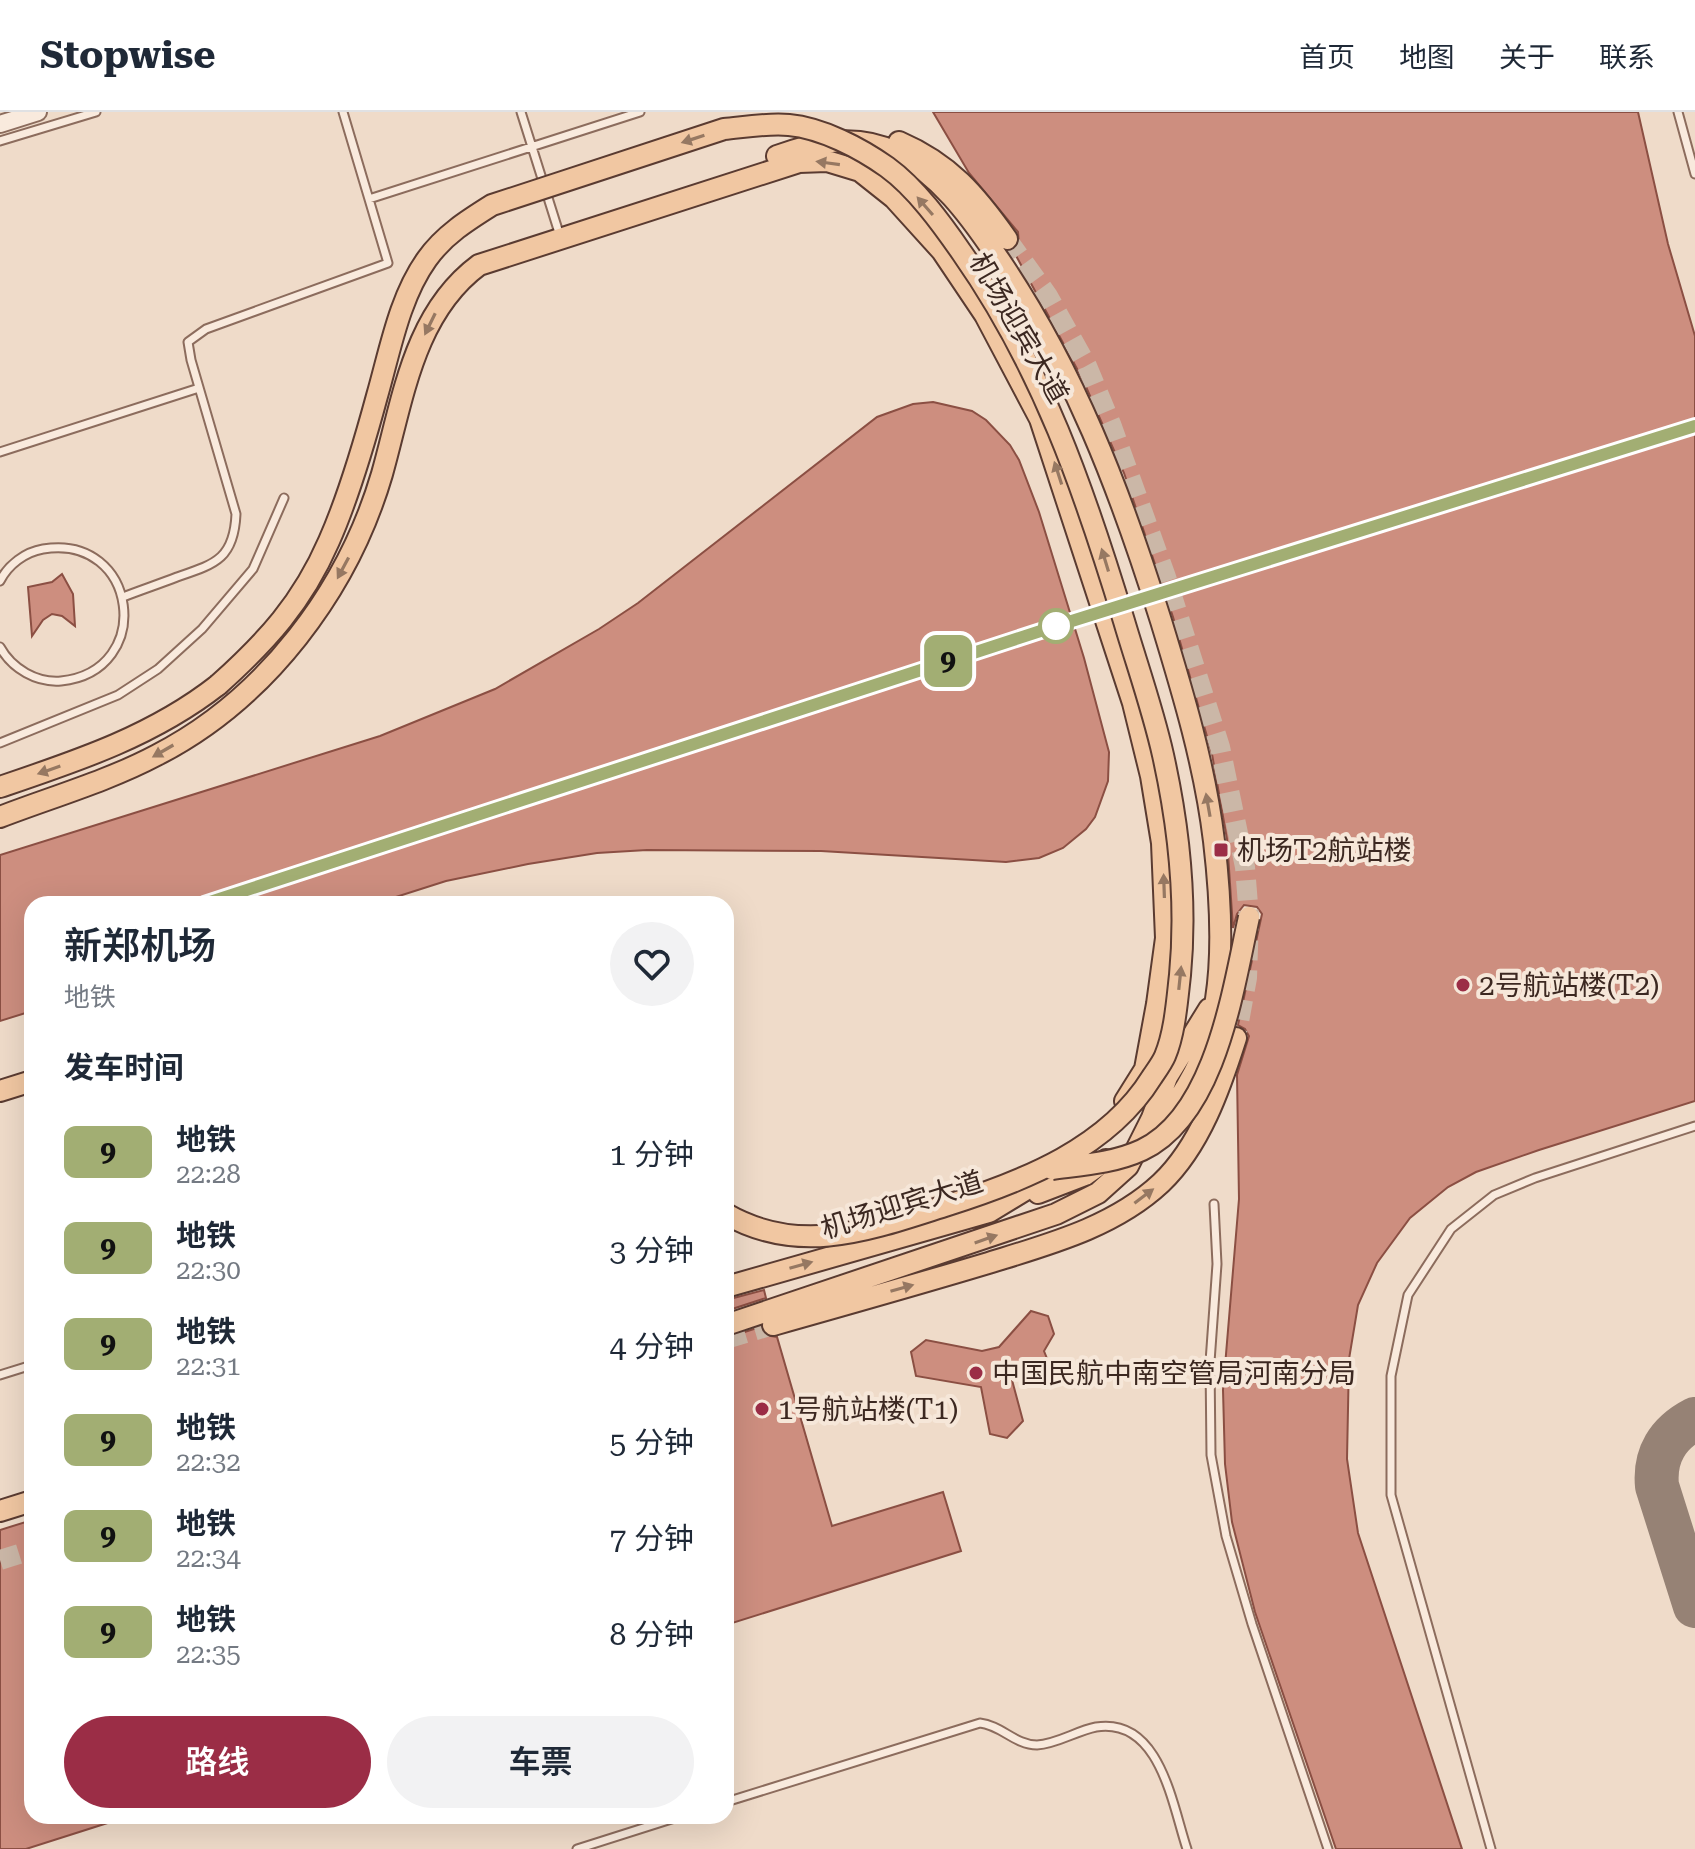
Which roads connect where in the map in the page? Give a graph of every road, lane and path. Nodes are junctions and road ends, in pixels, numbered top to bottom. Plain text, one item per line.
1 (38, 112) edge
2 (96, 112) edge
3 (343, 112) edge
4 (521, 112) edge
5 (640, 112) edge
6 (1678, 112) edge
7 (0, 124) edge
8 (793, 125) junction
9 (0, 141) edge
10 (532, 147) junction
11 (1695, 174) edge
12 (369, 199) junction
13 (680, 200) junction
14 (561, 239) junction
15 (1007, 239) tunnel mouth
16 (199, 388) junction
17 (0, 452) edge
18 (284, 498) dead end
19 (0, 581) edge
20 (123, 597) junction
21 (0, 647) edge
22 (0, 743) edge
23 (0, 787) edge
24 (0, 817) edge
25 (1249, 917) dead end
26 (1216, 998) junction
27 (1157, 1004) junction
28 (1236, 1038) tunnel mouth
29 (1167, 1077) junction
30 (24, 1084) edge
31 (0, 1091) edge
32 (1152, 1118) junction
33 (1695, 1126) edge
34 (1128, 1166) junction
35 (1040, 1170) junction
36 (1214, 1204) dead end
37 (989, 1212) junction
38 (734, 1218) edge
39 (734, 1285) edge
40 (734, 1322) edge
41 (773, 1325) tunnel mouth
42 (24, 1368) edge
43 (0, 1375) edge
44 (24, 1504) edge
45 (0, 1511) edge
46 (734, 1800) edge
47 (656, 1824) edge
48 (577, 1849) edge
49 (1187, 1849) edge
50 (1328, 1849) edge
51 (1491, 1849) edge

1 - 7 street
2 - 9 lane
3 - 12 lane
4 - 10 lane
5 - 10 lane
6 - 11 lane
8 - 15 main road, bridge
8 -> 23 main road, bridge
35 -> 8 main road, bridge
10 - 12 lane
10 - 14 lane
12 - 16 lane
13 - 14 main road, 机场迎宾大道
26 -> 13 main road
27 -> 13 main road, 机场迎宾大道
14 -> 24 main road, 机场迎宾大道
16 - 17 lane
16 - 20 lane
18 - 22 lane
19 - 20 lane
20 - 21 lane
25 - 35 main road, bridge
26 - 29 main road
26 - 34 main road
27 - 29 main road
27 - 37 main road, 机场迎宾大道
41 -> 28 main road
29 - 32 main road
30 - 31 main road
32 - 34 main road
32 - 37 main road
33 - 51 lane
40 -> 34 main road
35 - 38 main road, bridge
36 - 50 lane
39 -> 37 main road, 机场迎宾大道
42 - 43 lane
44 - 45 main road
46 - 49 lane
47 - 48 lane

